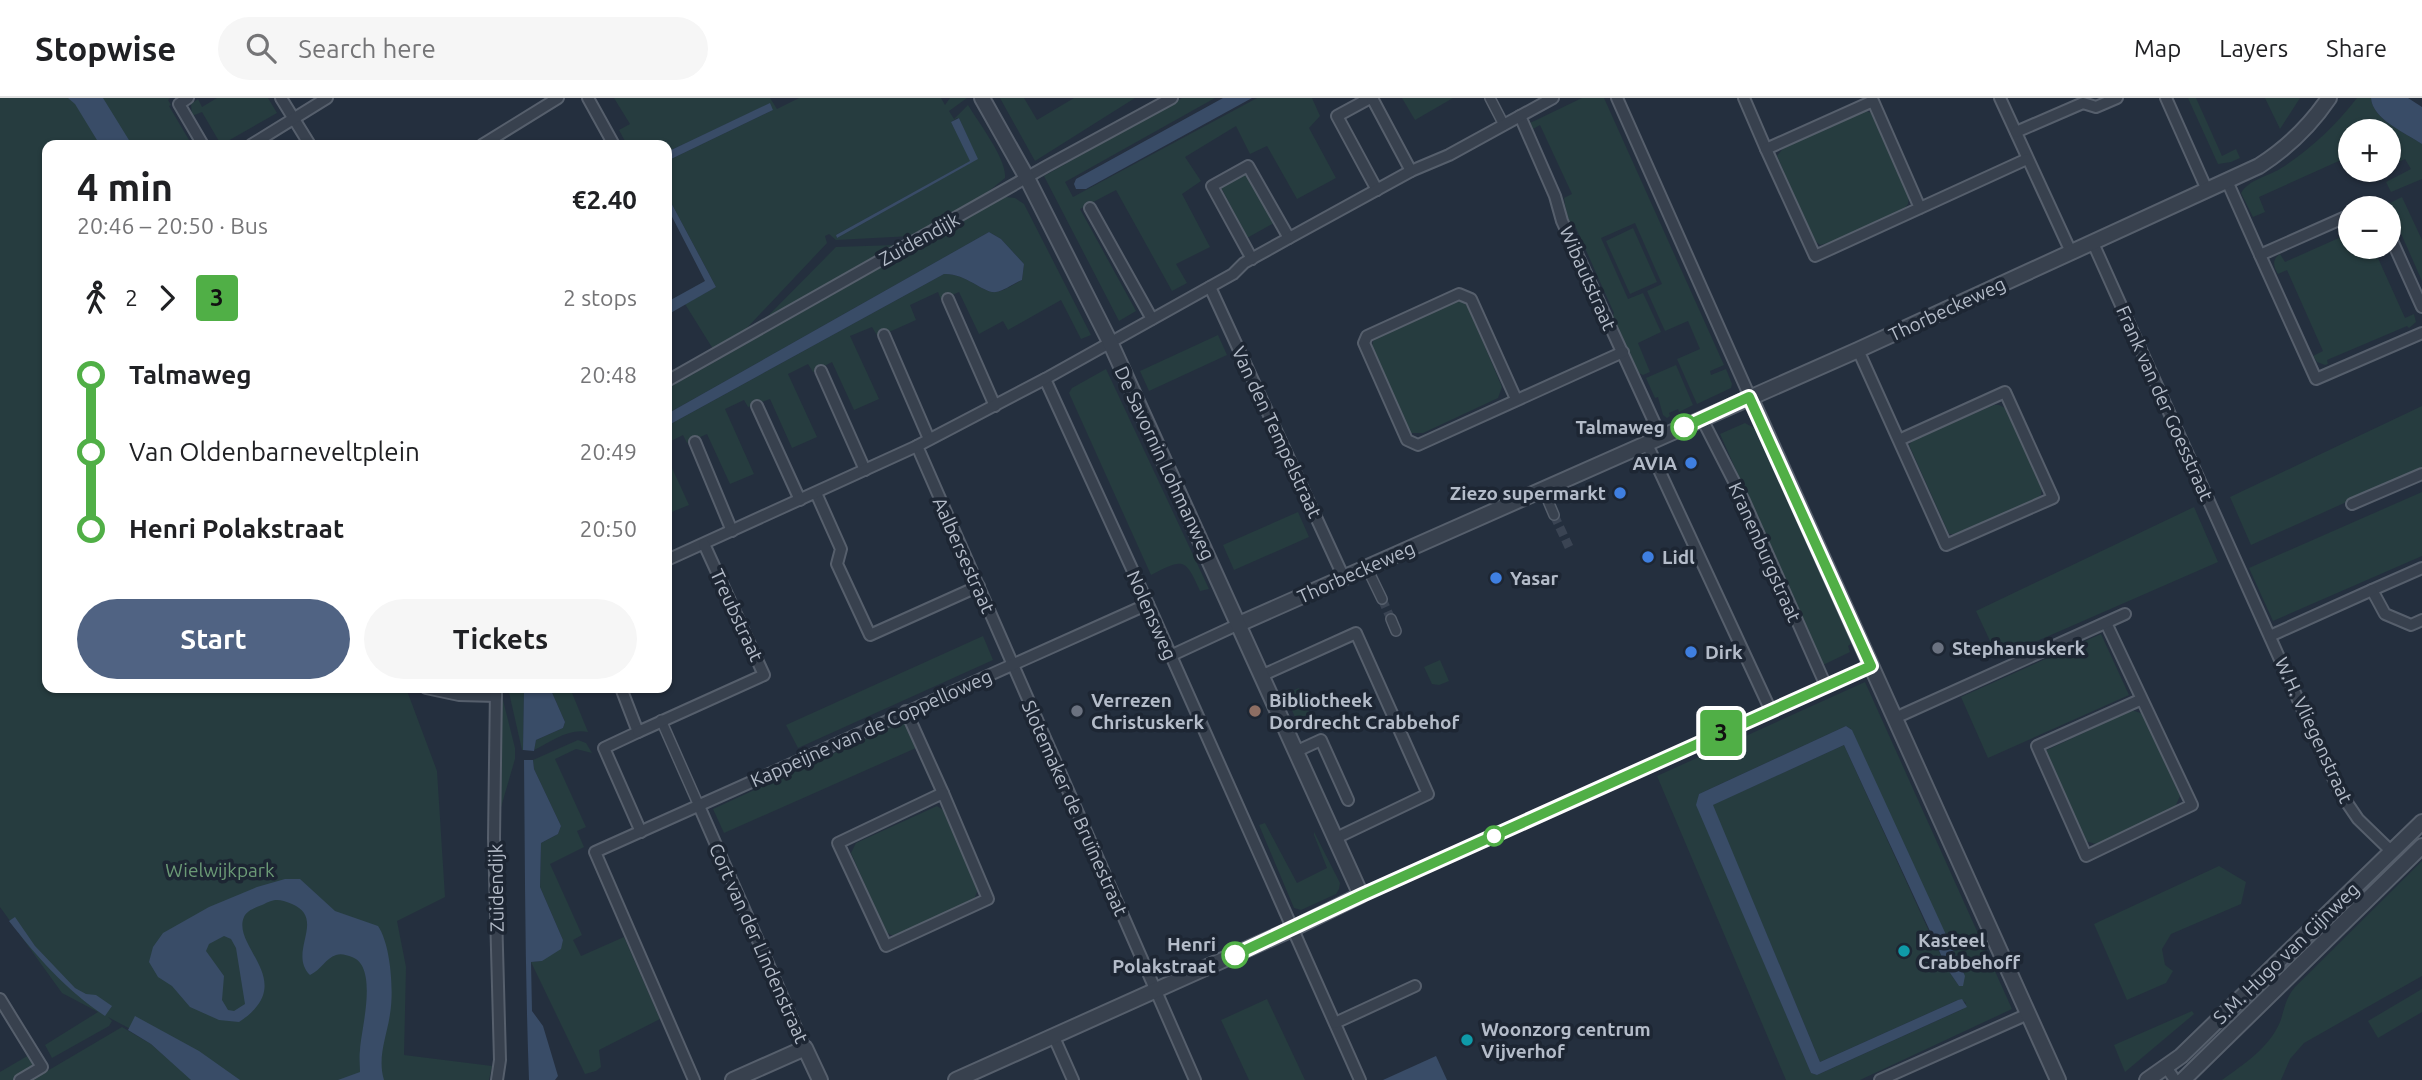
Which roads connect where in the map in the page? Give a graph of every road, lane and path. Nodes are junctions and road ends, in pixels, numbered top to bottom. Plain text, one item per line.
1 (188, 98) edge
2 (281, 98) edge
3 (327, 98) edge
4 (558, 98) edge
5 (588, 98) edge
6 (982, 98) edge
7 (1172, 98) edge
8 (1371, 98) edge
9 (1490, 98) edge
10 (1553, 98) edge
11 (1617, 98) edge
12 (1744, 98) edge
13 (2000, 98) edge
14 (2117, 98) edge
15 (2166, 98) edge
16 (2329, 98) edge
17 (2081, 100) edge
18 (1520, 116) junction
19 (293, 119) junction
20 (1504, 125) junction
21 (2016, 132) junction
22 (201, 140) edge
23 (259, 140) edge
24 (307, 140) edge
25 (490, 140) edge
26 (611, 140) edge
27 (1766, 149) junction
28 (2028, 159) junction
29 (1411, 171) junction
30 (1027, 178) junction
31 (2227, 181) junction
32 (1377, 190) junction
33 (2207, 190) junction
34 (1090, 208) dead end
35 (1920, 208) junction
36 (2338, 220) edge
37 (1289, 238) junction
38 (2093, 243) junction
39 (2071, 253) junction
40 (2260, 255) junction
41 (1251, 259) junction
42 (2400, 259) edge
43 (1210, 287) junction
44 (948, 299) dead end
45 (2422, 307) edge
46 (1152, 319) junction
47 (2422, 333) edge
48 (884, 335) dead end
49 (1110, 342) junction
50 (1858, 350) junction
51 (1623, 352) junction
52 (821, 371) dead end
53 (672, 378) edge
54 (1045, 379) junction
55 (1749, 397) junction
56 (1516, 399) junction
57 (757, 406) dead end
58 (995, 406) junction
59 (1702, 419) junction
60 (929, 439) junction
61 (1654, 440) junction
62 (1899, 440) junction
63 (695, 442) dead end
64 (916, 446) junction
65 (865, 470) junction
66 (2422, 474) edge
67 (1543, 489) junction
68 (816, 493) junction
69 (800, 500) junction
70 (2351, 505) dead end
71 (1554, 514) tunnel mouth
72 (733, 531) junction
73 (704, 544) junction
74 (672, 558) edge
75 (2237, 564) joint
76 (1367, 568) junction
77 (2422, 568) edge
78 (1344, 578) junction
79 (979, 586) junction
80 (2372, 590) junction
81 (1382, 599) tunnel mouth
82 (1148, 604) junction
83 (2125, 614) dead end
84 (1391, 619) tunnel mouth
85 (2422, 620) edge
86 (2106, 623) junction
87 (1239, 624) junction
88 (1396, 631) dead end
89 (2270, 636) junction
90 (1170, 656) junction
91 (1011, 664) junction
92 (1871, 666) junction
93 (1263, 675) junction
94 (1826, 686) junction
95 (450, 693) edge
96 (484, 693) edge
97 (496, 693) edge
98 (623, 693) edge
99 (2142, 699) junction
100 (906, 711) junction
101 (1771, 711) junction
102 (1895, 718) junction
103 (661, 720) junction
104 (638, 732) junction
105 (1297, 751) junction
106 (943, 793) junction
107 (1348, 800) dead end
108 (699, 806) junction
109 (2422, 822) edge
110 (641, 832) junction
111 (1336, 838) junction
112 (2422, 846) edge
113 (2391, 851) junction
114 (1362, 895) junction
115 (1292, 929) junction
116 (1415, 986) dead end
117 (1156, 990) junction
118 (0, 999) edge
119 (2028, 1014) junction
120 (1335, 1023) junction
121 (1053, 1035) junction
122 (805, 1048) junction
123 (2165, 1067) junction
124 (1907, 1075) edge
125 (20, 1080) edge
126 (496, 1080) edge
127 (694, 1080) edge
128 (733, 1080) edge
129 (820, 1080) edge
130 (956, 1080) edge
131 (1073, 1080) edge
132 (1195, 1080) edge
133 (1360, 1080) edge
134 (1880, 1080) edge
135 (2058, 1080) edge
136 (2147, 1080) edge
137 (2175, 1080) edge
138 (2183, 1080) edge

1 - 22 street
2 - 19 street
3 - 19 street
4 - 25 street
5 - 26 street
6 - 30 street, De Savornin Lohmanweg
7 - 30 street, Zuidendijk
8 - 29 street
8 - 32 street
9 - 20 street
10 - 18 street
11 - 55 street
12 - 27 street
13 - 21 street
14 - 17 street
15 - 33 street
16 - 31 street, Thorbeckeweg
17 - 21 street
18 - 20 street
18 - 51 street, Wibautstraat
19 - 23 street
19 - 24 street
20 - 29 street
21 - 28 street
27 - 35 street
27 - 35 street
28 - 35 street
28 - 39 street
29 - 32 street
30 - 49 street, De Savornin Lohmanweg
30 - 53 street, Zuidendijk
31 - 33 street, Thorbeckeweg
31 - 40 street
32 - 37 street
33 - 38 street, Thorbeckeweg
34 - 46 street
36 - 40 street
37 - 41 street
37 - 41 street
38 - 39 street, Thorbeckeweg
38 - 75 street, Frank van der Goesstraat
39 - 50 street, Thorbeckeweg
40 - 47 street
41 - 43 street
42 - 45 street
43 - 46 street
43 - 78 street, Van den Tempelstraat
44 - 58 street
46 - 49 street
48 - 60 street
49 - 54 street
49 - 87 street, De Savornin Lohmanweg
50 - 55 street, Thorbeckeweg
50 - 62 street
51 - 56 street
51 - 61 street, Wibautstraat
52 - 65 street
54 - 58 street
54 - 82 street, Nolensweg
55 - 59 street, Thorbeckeweg
55 - 92 street
56 - 56 street
57 - 69 street
58 - 60 street
59 - 61 street, Thorbeckeweg
59 - 94 street, Kranenburgstraat
60 - 64 street
61 - 67 street, Thorbeckeweg
61 - 101 street
62 - 62 street
63 - 72 street
64 - 65 street
64 - 79 street, Aalbersestraat
65 - 68 street
66 - 70 street
67 - 71 street
67 - 76 street, Thorbeckeweg
68 - 69 street
68 - 79 street
69 - 72 street
72 - 73 street
73 - 74 street
73 - 103 street, Treubstraat
75 - 89 street, W.H. Vliegenstraat
76 - 78 street, Thorbeckeweg
76 - 81 street
77 - 80 street, W.H. Vliegenstraat
78 - 87 street, Thorbeckeweg
79 - 91 street, Aalbersestraat
80 - 85 street
80 - 89 street, W.H. Vliegenstraat
82 - 90 street, Nolensweg
82 - 91 street, Kappeijne van de Coppelloweg
83 - 86 street
84 - 88 street
86 - 99 street
86 - 102 street
87 - 90 street, Thorbeckeweg
87 - 93 street, De Savornin Lohmanweg
89 - 113 street, W.H. Vliegenstraat
90 - 115 street, Nolensweg
91 - 100 street, Kappeijne van de Coppelloweg
91 - 117 street, Slotemaker de Bruïnestraat
92 - 94 street
92 - 102 street
93 - 105 street, De Savornin Lohmanweg
93 - 111 street
94 - 101 street
95 - 96 street, Zuidendijk
97 - 126 street, Zuidendijk
98 - 104 street
99 - 99 street
100 - 106 street
100 - 108 street, Kappeijne van de Coppelloweg
101 - 114 street
102 - 119 street
103 - 104 street, Treubstraat
103 - 108 street
104 - 110 street, Treubstraat
105 - 107 street
105 - 111 street, De Savornin Lohmanweg
106 - 106 street
108 - 110 street, Kappeijne van de Coppelloweg
108 - 122 street, Cort van der Lindenstraat
109 - 113 street, S.M. Hugo van Gijnweg
110 - 127 street, Kappeijne van de Coppelloweg
111 - 114 street, De Savornin Lohmanweg
112 - 138 street, S.M. Hugo van Gijnweg
113 - 123 street, S.M. Hugo van Gijnweg
114 - 115 street
115 - 117 street
115 - 120 street
116 - 120 street
117 - 121 street
117 - 132 street, Slotemaker de Bruïnestraat
118 - 125 street
119 - 124 street
119 - 135 street
120 - 133 street
121 - 130 street
121 - 131 street
122 - 128 street
122 - 129 street, Cort van der Lindenstraat
123 - 136 street, S.M. Hugo van Gijnweg
123 - 137 street
124 - 134 street

